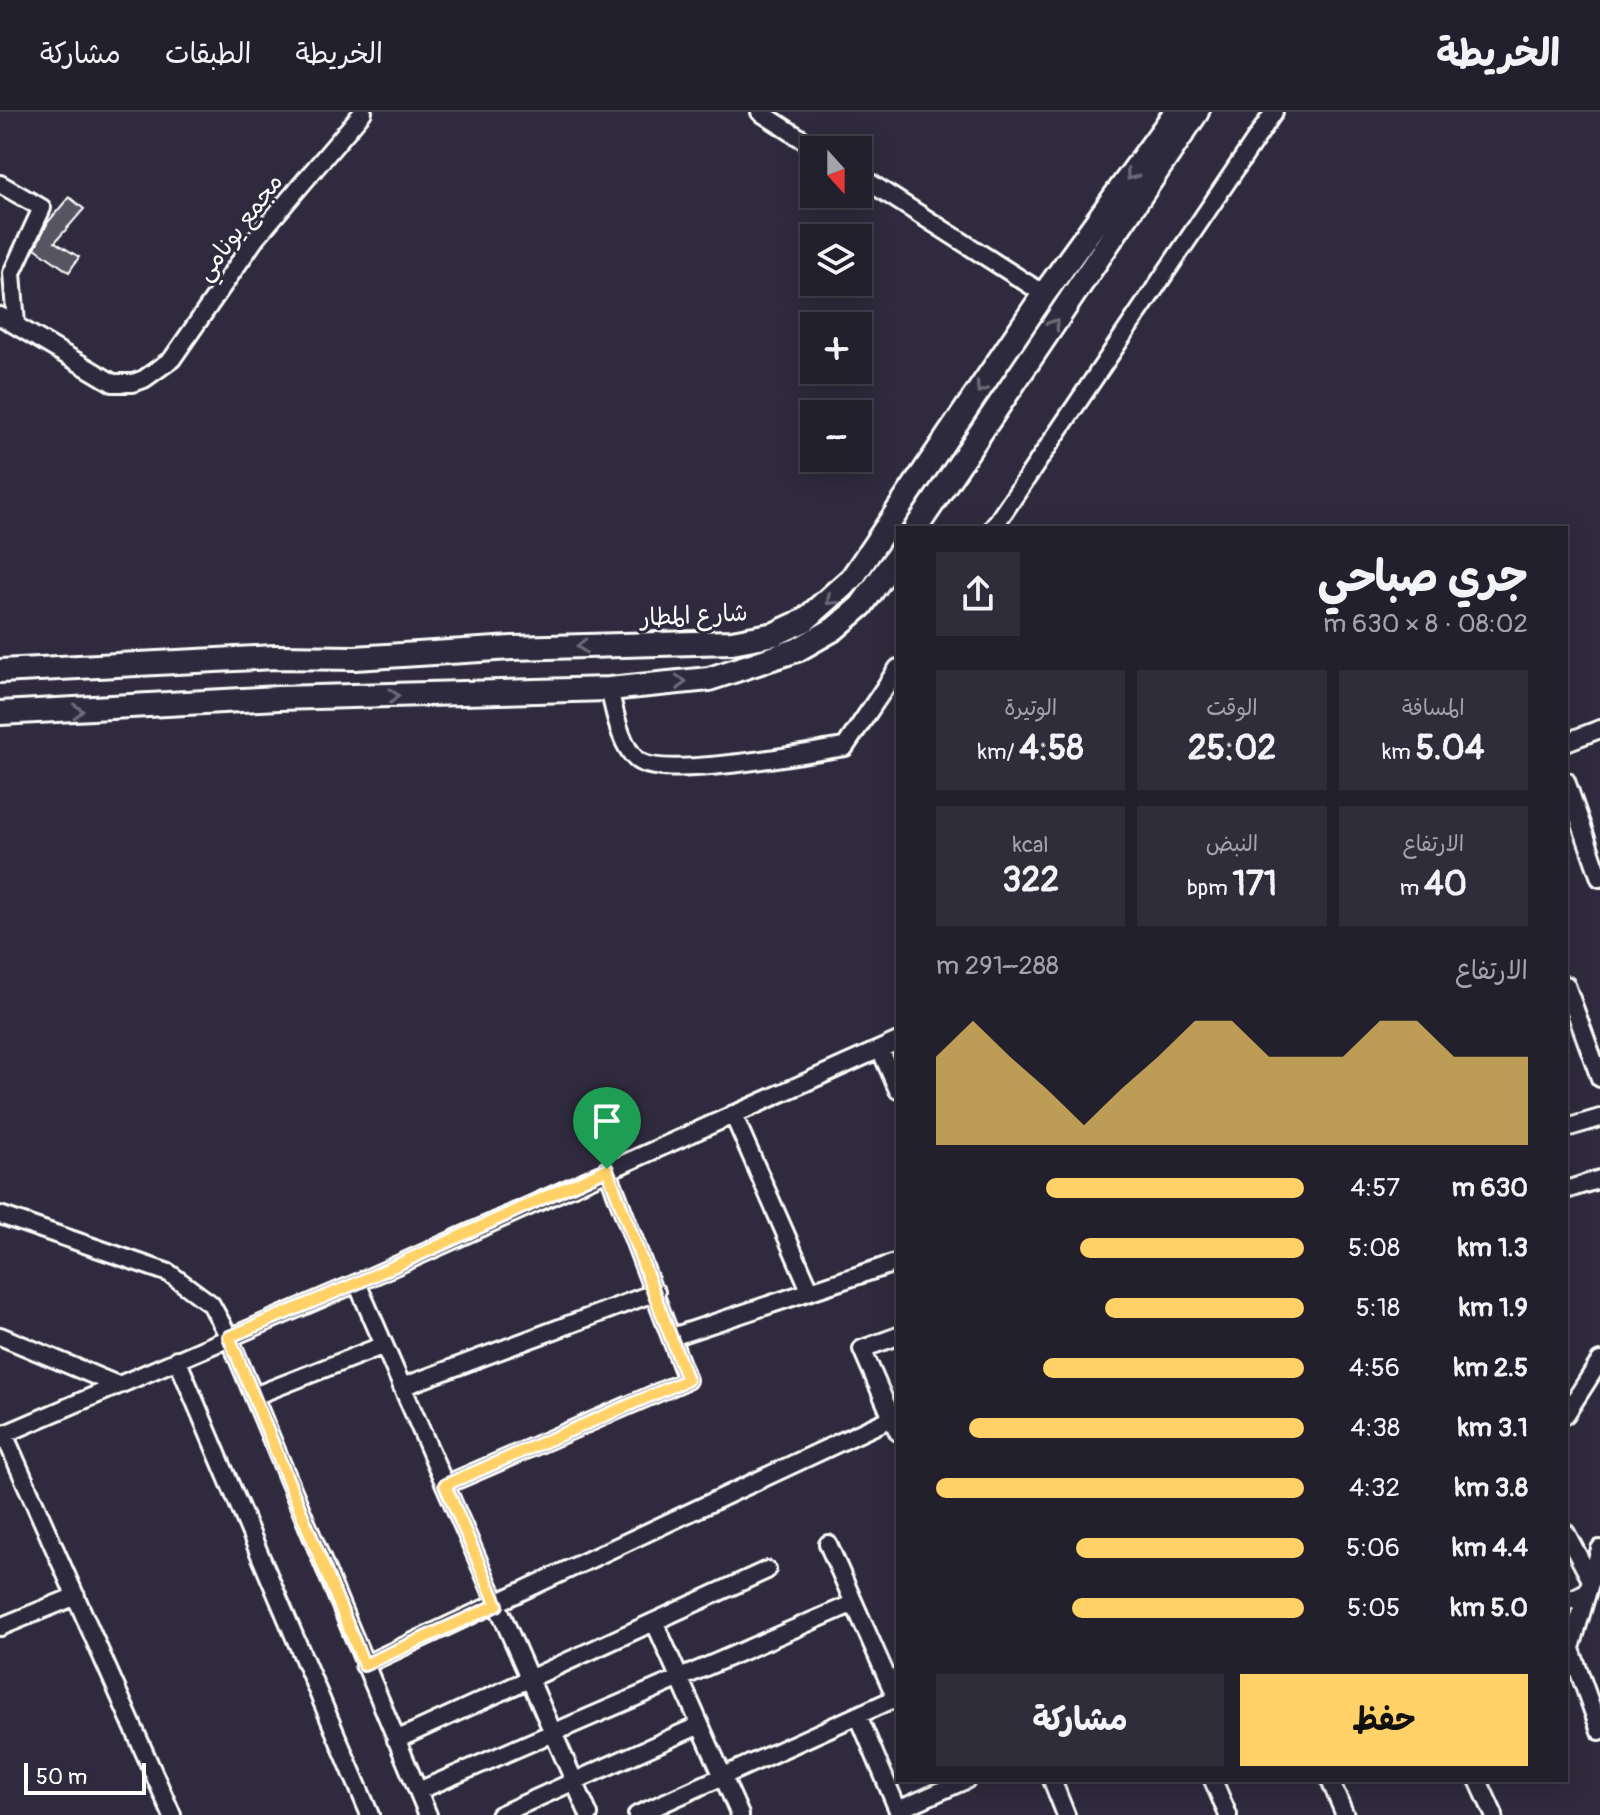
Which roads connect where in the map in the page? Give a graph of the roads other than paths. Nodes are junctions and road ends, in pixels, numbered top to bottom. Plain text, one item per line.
1 (363, 112) edge
2 (760, 112) edge
3 (1176, 112) edge
4 (1197, 112) edge
5 (1274, 112) edge
6 (800, 138) edge
7 (0, 184) edge
8 (872, 184) edge
9 (1044, 294) junction
10 (0, 316) edge
11 (16, 324) junction
12 (917, 526) edge
13 (994, 526) edge
14 (896, 558) edge
15 (355, 658) junction
16 (0, 671) edge
17 (896, 671) edge
18 (609, 689) junction
19 (360, 696) junction
20 (0, 713) edge
21 (1600, 729) edge
22 (1568, 741) edge
23 (1568, 787) edge
24 (1600, 878) edge
25 (1568, 990) edge
26 (896, 1042) edge
27 (880, 1049) junction
28 (1600, 1078) edge
29 (896, 1085) edge
30 (733, 1114) junction
31 (1600, 1118) edge
32 (1568, 1127) edge
33 (607, 1169) junction
34 (1600, 1179) edge
35 (1568, 1189) edge
36 (0, 1215) edge
37 (896, 1263) edge
38 (357, 1283) junction
39 (810, 1290) junction
40 (656, 1292) junction
41 (0, 1336) edge
42 (229, 1337) junction
43 (672, 1337) junction
44 (896, 1337) edge
45 (384, 1345) junction
46 (177, 1359) junction
47 (1600, 1361) edge
48 (115, 1384) junction
49 (402, 1387) junction
50 (254, 1396) junction
51 (1568, 1411) edge
52 (896, 1421) edge
53 (2, 1435) edge
54 (445, 1485) junction
55 (1568, 1536) edge
56 (828, 1544) dead end
57 (1600, 1548) edge
58 (1579, 1555) junction
59 (767, 1570) dead end
60 (1589, 1586) junction
61 (76, 1596) junction
62 (1568, 1601) edge
63 (854, 1603) junction
64 (497, 1605) junction
65 (655, 1623) junction
66 (0, 1627) edge
67 (1568, 1641) edge
68 (364, 1665) junction
69 (680, 1679) junction
70 (530, 1680) junction
71 (896, 1695) edge
72 (896, 1697) edge
73 (858, 1715) junction
74 (700, 1725) junction
75 (1600, 1731) edge
76 (553, 1732) junction
77 (396, 1740) junction
78 (723, 1776) junction
79 (962, 1782) edge
80 (1053, 1782) edge
81 (1214, 1782) edge
82 (1331, 1782) edge
83 (1479, 1782) edge
84 (575, 1783) junction
85 (418, 1791) junction
86 (899, 1812) edge
87 (423, 1814) edge
88 (172, 1815) edge
89 (370, 1815) edge
90 (499, 1815) edge
91 (589, 1815) edge
92 (637, 1815) edge
93 (740, 1815) edge
94 (1066, 1815) edge
95 (1228, 1815) edge
96 (1345, 1815) edge
97 (1494, 1815) edge

1 - 11 street, مجمع يونامي
2 - 6 street
3 -> 9 main road, شارع المطار
12 -> 4 main road
5 - 13 street
7 - 11 street
8 - 9 street
9 -> 15 main road, شارع المطار
10 - 11 street
18 -> 14 main road
15 - 16 main road, شارع المطار
15 - 19 main road
17 - 18 street
19 -> 18 main road
20 -> 19 main road
21 - 22 street
23 - 24 street
25 - 28 street
26 - 27 street
27 - 29 street
27 - 30 street
30 - 33 street
30 - 39 street
31 - 32 street
33 - 38 street
33 - 40 street
34 - 35 street
36 - 42 street
37 - 39 street
38 - 42 street
38 - 45 street
39 - 43 street
40 - 43 street
40 - 49 street
41 - 48 street
42 - 46 street
42 - 50 street
43 - 54 street
44 - 52 street
45 - 49 street
45 - 50 street
46 - 48 street
46 - 89 street
47 - 51 street
48 - 53 street
49 - 54 street
50 - 68 street
52 - 64 street
53 - 61 street
54 - 64 street
55 - 58 street
56 - 63 street
57 - 58 street
57 - 60 street
58 - 60 street
59 - 65 street
60 - 62 street
60 - 67 street
61 - 66 street
61 - 88 street
63 - 69 street
63 - 71 street
64 - 68 street
64 - 70 street
65 - 69 street
65 - 70 street
67 - 75 street
68 - 77 street
69 - 74 street
69 - 76 street
70 - 76 street
70 - 77 street
72 - 73 street
73 - 78 street
73 - 86 street
74 - 78 street
74 - 84 street
76 - 84 street
76 - 85 street
77 - 85 street
78 - 92 street
78 - 93 street
79 - 86 street
80 - 94 street
81 - 95 street
82 - 96 street
83 - 97 street
84 - 90 street
84 - 91 street
85 - 87 street

